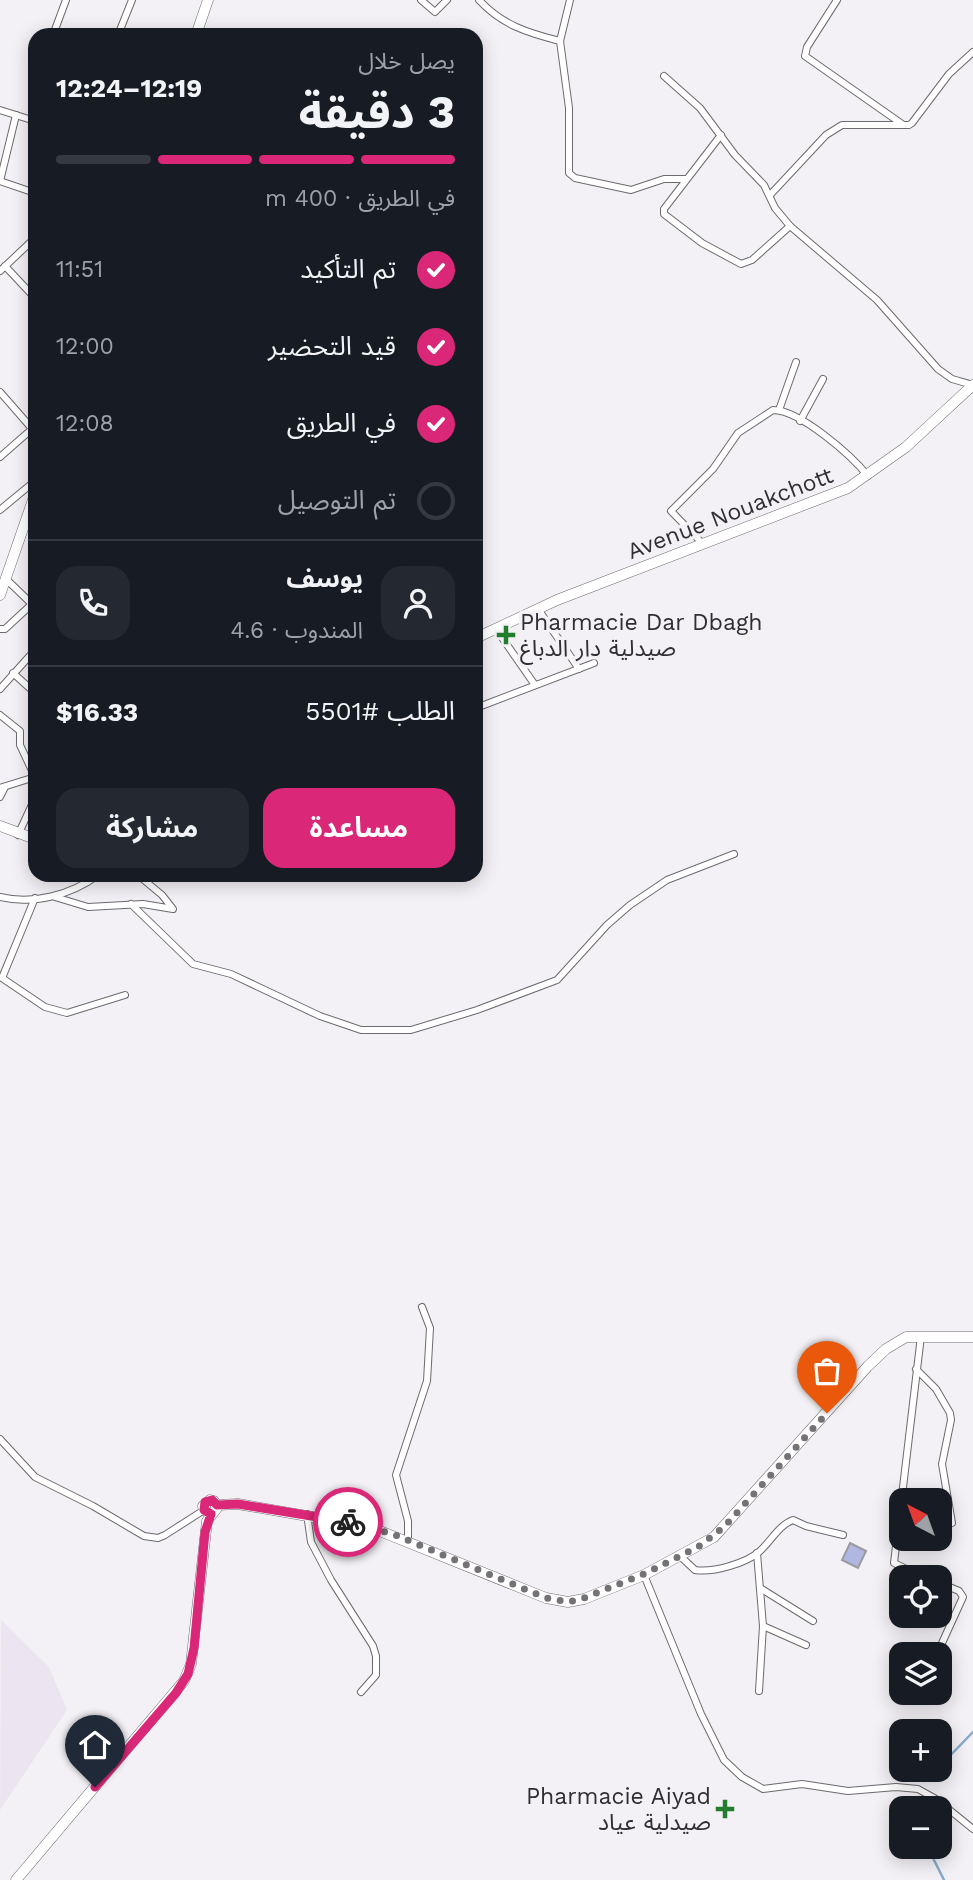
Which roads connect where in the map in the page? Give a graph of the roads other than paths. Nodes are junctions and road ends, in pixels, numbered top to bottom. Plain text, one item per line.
1 (132, 0) edge
2 (208, 0) edge
3 (421, 0) edge
4 (447, 0) edge
5 (479, 0) edge
6 (570, 0) edge
7 (837, 0) edge
8 (63, 1) edge
9 (55, 28) edge
10 (121, 28) edge
11 (198, 28) edge
12 (560, 41) junction
13 (973, 52) edge
14 (664, 76) dead end
15 (0, 110) edge
16 (16, 115) junction
17 (28, 119) edge
18 (904, 125) junction
19 (721, 135) junction
20 (685, 179) junction
21 (0, 181) edge
22 (28, 191) edge
23 (770, 195) junction
24 (790, 226) junction
25 (28, 245) edge
26 (3, 268) edge
27 (28, 291) edge
28 (796, 362) dead end
29 (822, 379) dead end
30 (973, 385) edge
31 (0, 392) edge
32 (779, 410) junction
33 (800, 421) junction
34 (28, 423) edge
35 (28, 435) edge
36 (0, 457) edge
37 (868, 476) junction
38 (28, 487) edge
39 (0, 510) edge
40 (28, 520) edge
41 (702, 543) junction
42 (6, 579) junction
43 (0, 595) edge
44 (28, 600) edge
45 (538, 609) junction
46 (28, 611) edge
47 (0, 629) edge
48 (496, 629) junction
49 (483, 635) edge
50 (28, 660) edge
51 (594, 663) dead end
52 (579, 669) junction
53 (13, 673) junction
54 (535, 685) junction
55 (28, 687) edge
56 (0, 689) edge
57 (483, 705) edge
58 (0, 715) edge
59 (28, 762) edge
60 (28, 779) edge
61 (3, 787) edge
62 (0, 797) edge
63 (28, 813) edge
64 (0, 827) edge
65 (18, 835) junction
66 (28, 837) edge
67 (734, 854) dead end
68 (84, 882) edge
69 (147, 882) edge
70 (0, 897) edge
71 (55, 897) junction
72 (35, 898) junction
73 (10, 899) junction
74 (0, 904) edge
75 (131, 904) junction
76 (125, 995) dead end
77 (422, 1307) dead end
78 (921, 1336) junction
79 (973, 1337) edge
80 (916, 1369) junction
81 (0, 1438) edge
82 (903, 1488) edge
83 (946, 1488) edge
84 (211, 1510) junction
85 (307, 1514) junction
86 (843, 1535) dead end
87 (408, 1542) junction
88 (757, 1553) junction
89 (680, 1556) junction
90 (644, 1574) junction
91 (760, 1588) junction
92 (952, 1588) edge
93 (813, 1621) dead end
94 (952, 1621) edge
95 (763, 1626) junction
96 (806, 1645) dead end
97 (759, 1691) dead end
98 (361, 1692) dead end
99 (973, 1829) edge
100 (16, 1880) edge

1 - 10 street
2 - 11 street
3 - 4 street
5 - 12 street
6 - 12 street
7 - 18 street
8 - 9 street
12 - 20 street
13 - 18 street
14 - 19 street
15 - 16 street
16 - 17 street
16 - 21 street
18 - 23 street
19 - 20 street
19 - 23 street
20 - 24 street
21 - 22 street
23 - 24 street
24 - 30 street
25 - 26 street
26 - 27 street
28 - 32 street
29 - 33 street
30 - 37 street, Avenue Nouakchott
31 - 34 street
32 - 33 street
32 - 41 street
33 - 37 street
35 - 36 street
37 - 41 street, Avenue Nouakchott
38 - 39 street
40 - 42 street
41 - 45 street, Avenue Nouakchott
42 - 43 street
42 - 44 street
45 - 48 street, Avenue Nouakchott
45 - 52 street
46 - 47 street
48 - 49 street, Avenue Nouakchott
48 - 54 street
50 - 53 street
51 - 52 street
52 - 54 street
53 - 55 street
53 - 56 street
54 - 57 street
58 - 59 street
60 - 61 street
61 - 62 street
63 - 65 street
64 - 65 street
65 - 66 street
67 - 75 street
68 - 71 street
69 - 75 street
70 - 73 street
71 - 72 street
71 - 75 street
72 - 73 street
72 - 76 street
73 - 74 street
77 - 87 street
78 - 79 street
78 - 80 street
78 - 89 street
80 - 82 street
80 - 83 street
81 - 84 street
84 - 85 street
84 - 100 street
85 - 87 street
85 - 98 street
86 - 88 street
87 - 90 street
88 - 89 street
88 - 91 street
89 - 90 street
90 - 99 street
91 - 93 street
91 - 95 street
92 - 94 street
95 - 96 street
95 - 97 street

